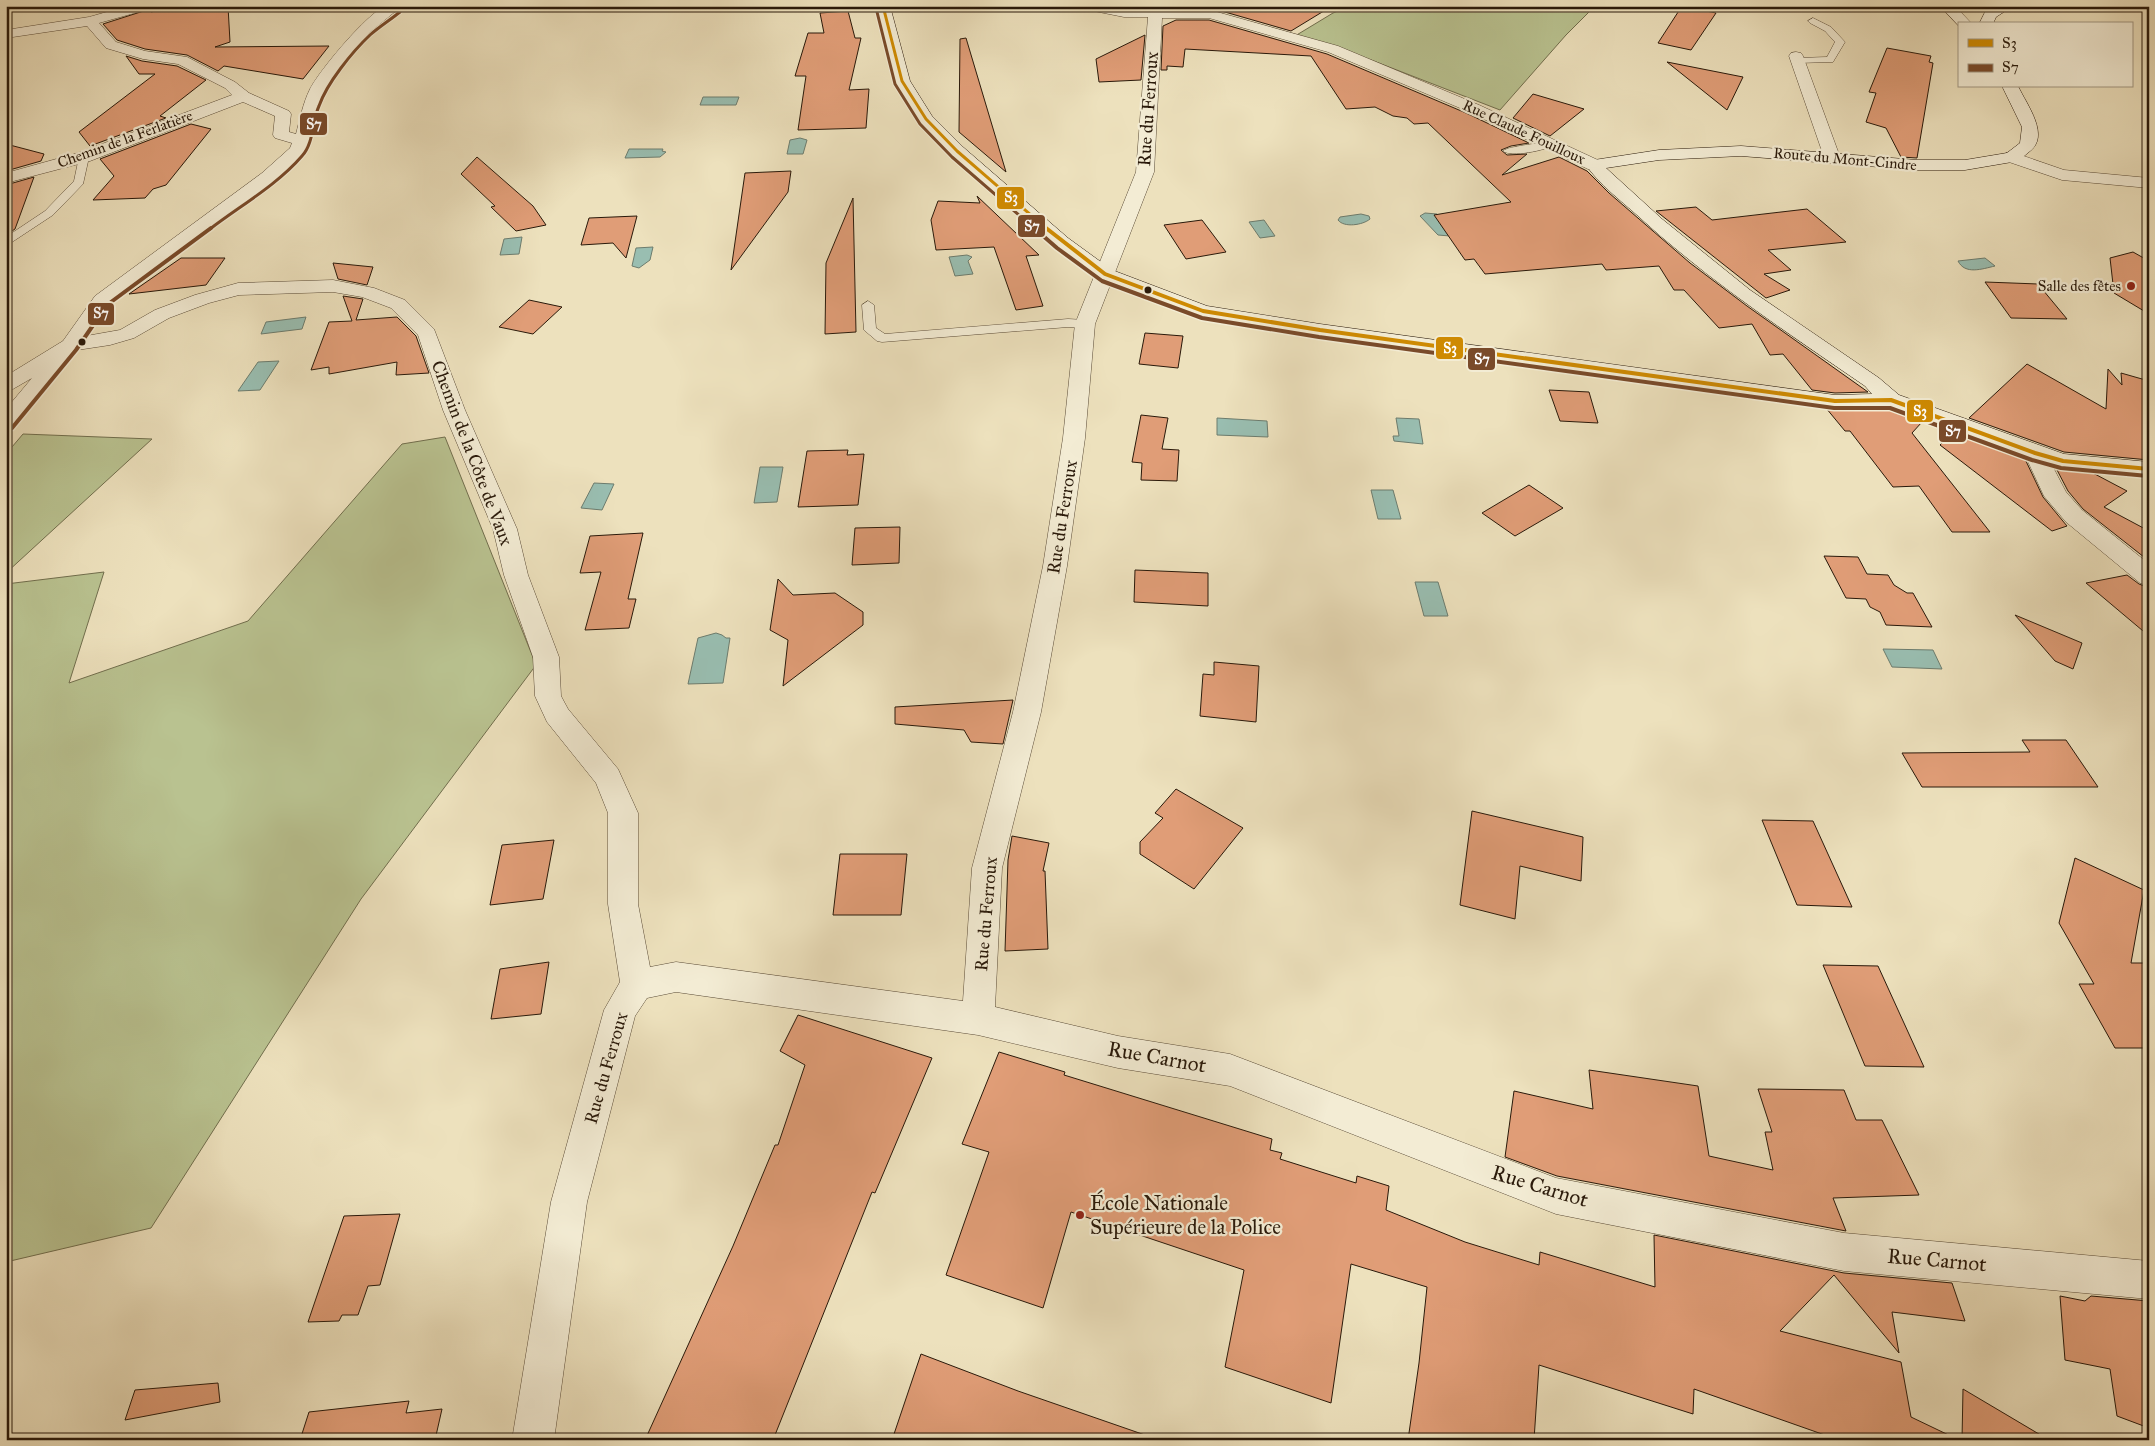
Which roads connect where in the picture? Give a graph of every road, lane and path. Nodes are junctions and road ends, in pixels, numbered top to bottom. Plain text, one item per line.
1 (144, 6) edge
2 (395, 6) edge
3 (883, 6) edge
4 (1089, 6) edge
5 (1947, 6) edge
6 (2006, 6) edge
7 (1211, 8) edge
8 (1157, 11) edge
9 (90, 21) junction
10 (1813, 21) dead end
11 (1963, 22) edge
12 (1987, 22) edge
13 (6, 34) edge
14 (1797, 59) joint
15 (2011, 88) edge
16 (243, 96) junction
17 (302, 140) junction
18 (1549, 144) junction
19 (1508, 151) dead end
20 (84, 157) junction
21 (1832, 158) junction
22 (2012, 158) junction
23 (1594, 165) junction
24 (6, 178) edge
25 (2149, 183) edge
26 (6, 243) edge
27 (1105, 274) junction
28 (868, 305) dead end
29 (1086, 324) junction
30 (70, 345) junction
31 (6, 385) edge
32 (1891, 400) junction
33 (6, 423) edge
34 (2035, 453) junction
35 (2149, 469) edge
36 (2149, 577) edge
37 (637, 985) junction
38 (978, 1019) junction
39 (2149, 1280) edge
40 (533, 1440) edge

1 - 9 street
2 - 17 street
3 - 27 street
4 - 8 street, Rue Claude Fouilloux
5 - 11 street
6 - 12 street
7 - 8 street, Rue Claude Fouilloux
7 - 18 street, Rue Claude Fouilloux
8 - 27 street, Rue du Ferroux
9 - 13 street
9 - 16 street
10 - 14 lane
14 - 21 street
15 - 22 street
16 - 17 street
16 - 20 street, Chemin de la Ferlatière
17 - 30 street
18 - 19 lane
18 - 23 street, Rue Claude Fouilloux
20 - 24 street, Chemin de la Ferlatière
20 - 26 lane
21 - 22 street, Route du Mont-Cindre
21 - 23 street, Route du Mont-Cindre
22 - 25 street
23 - 32 street, Rue Claude Fouilloux
27 - 29 street, Rue du Ferroux
27 - 32 street
28 - 29 lane
29 - 38 street, Rue du Ferroux
30 - 31 street
30 - 33 street
30 - 37 street, Chemin de la Côte de Vaux
32 - 34 street
34 - 35 street
34 - 36 street
37 - 38 street
37 - 40 street, Rue du Ferroux
38 - 39 street, Rue Carnot

